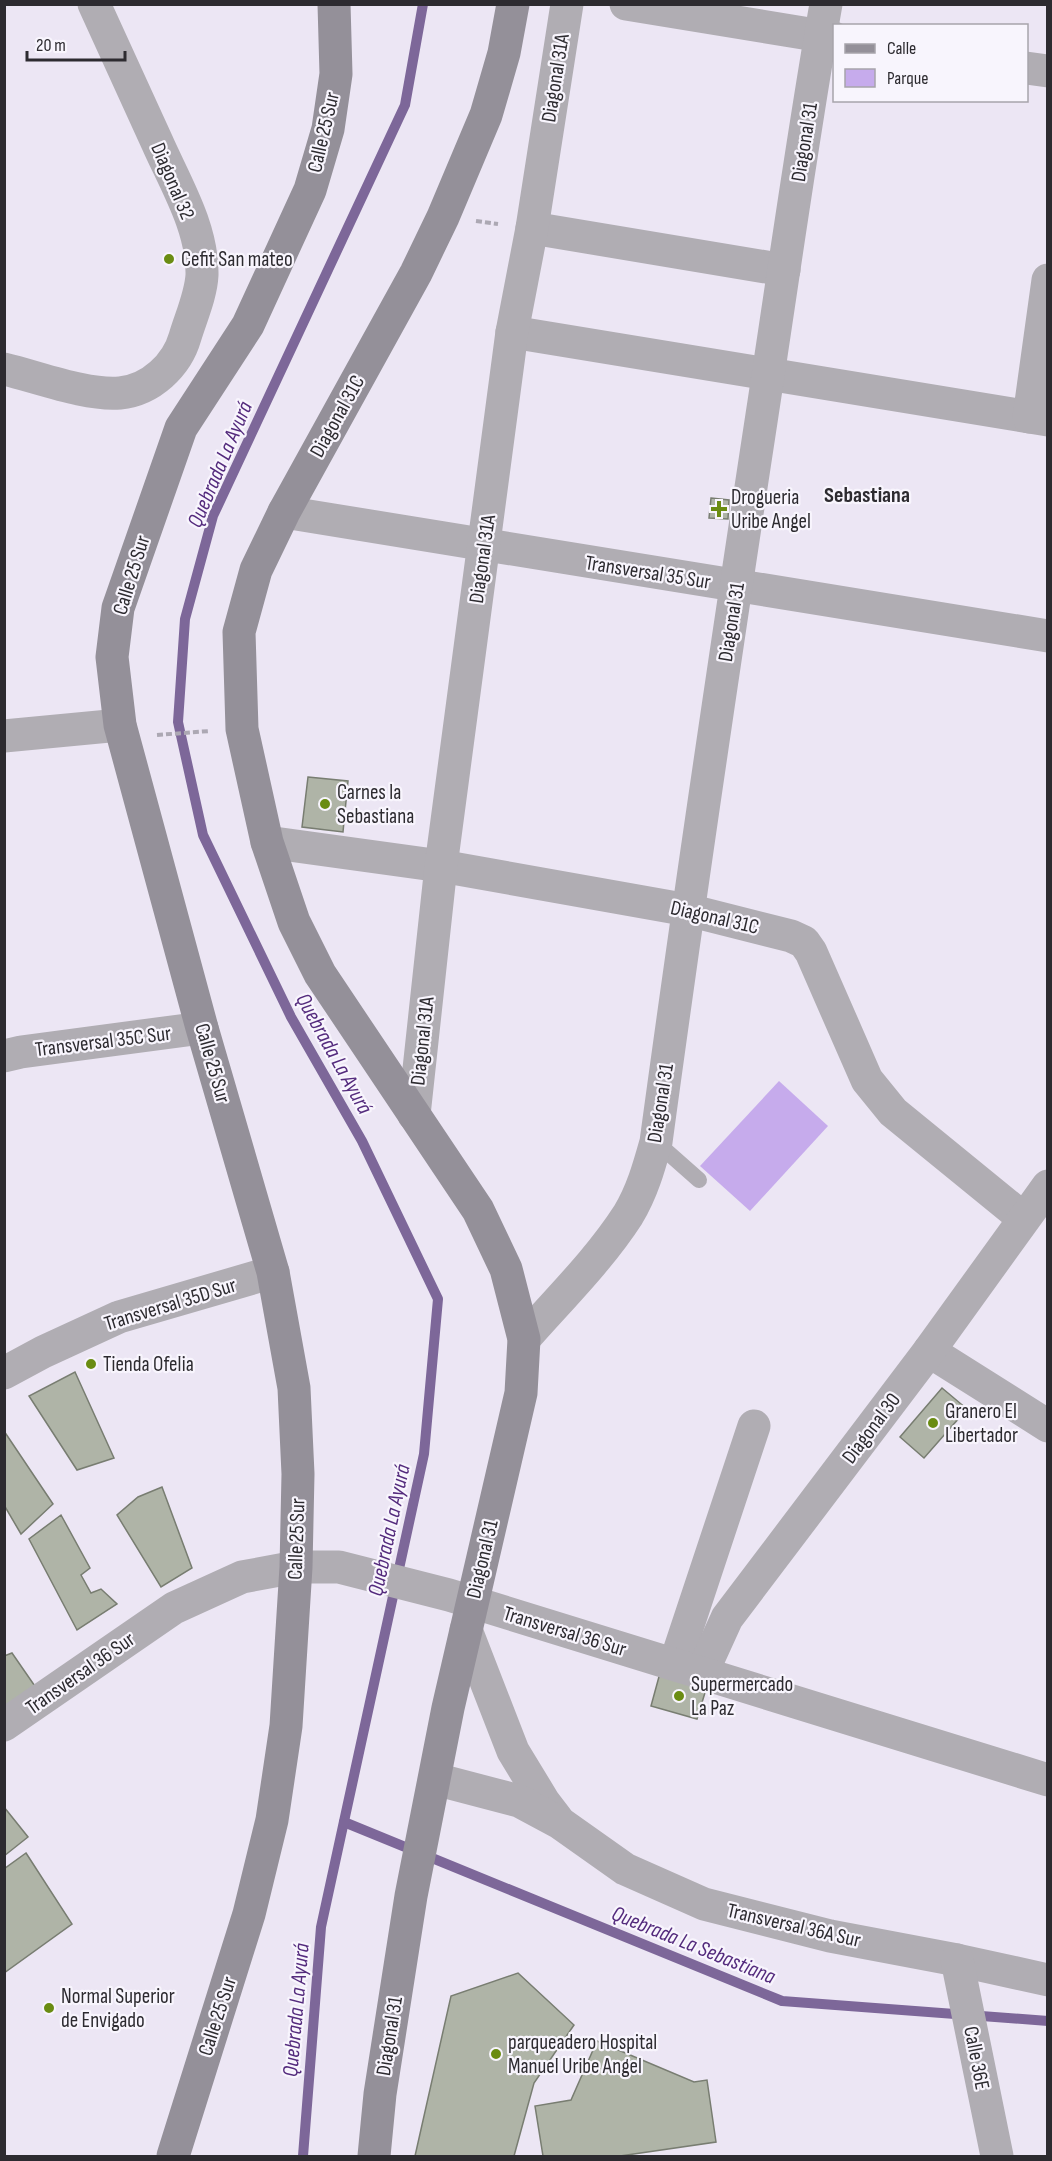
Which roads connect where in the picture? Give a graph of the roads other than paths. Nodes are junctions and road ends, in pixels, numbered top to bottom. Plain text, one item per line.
1 (94, 4) edge
2 (334, 4) edge
3 (513, 4) edge
4 (567, 4) edge
5 (626, 4) edge
6 (827, 26) edge
7 (1028, 68) edge
8 (1047, 71) edge
9 (532, 228) junction
10 (784, 270) junction
11 (1047, 280) edge
12 (512, 332) junction
13 (4, 369) edge
14 (768, 374) junction
15 (1038, 419) edge
16 (284, 512) junction
17 (484, 545) junction
18 (736, 586) junction
19 (1047, 636) edge
20 (120, 725) junction
21 (4, 736) edge
22 (267, 842) junction
23 (441, 866) junction
24 (688, 910) junction
25 (202, 1028) junction
26 (4, 1056) edge
27 (414, 1115) junction
28 (656, 1142) junction
29 (699, 1180) dead end
30 (1047, 1186) edge
31 (1023, 1218) junction
32 (273, 1272) junction
33 (524, 1339) junction
34 (929, 1351) junction
35 (4, 1373) edge
36 (754, 1426) dead end
37 (1047, 1426) edge
38 (296, 1567) junction
39 (694, 1610) junction
40 (469, 1617) junction
41 (727, 1618) junction
42 (688, 1668) junction
43 (4, 1725) edge
44 (1047, 1780) edge
45 (434, 1785) junction
46 (561, 1823) junction
47 (957, 1960) junction
48 (1047, 1980) edge
49 (173, 2157) edge
50 (374, 2157) edge
51 (998, 2157) edge

1 - 13 street, Diagonal 32
2 - 20 main road, Calle 25 Sur
3 - 16 main road, Diagonal 31C
4 - 9 street, Diagonal 31A
5 - 6 street
6 - 10 street, Diagonal 31
7 - 8 street
9 - 10 street
9 - 12 street, Diagonal 31A
10 - 14 street, Diagonal 31
11 - 15 street
12 - 14 street
12 - 17 street, Diagonal 31A
14 - 15 street
14 - 18 street, Diagonal 31
16 - 17 street, Transversal 35 Sur
16 - 22 main road, Diagonal 31C
17 - 18 street, Transversal 35 Sur
17 - 23 street, Diagonal 31A
18 - 19 street, Transversal 35 Sur
18 - 24 street, Diagonal 31
20 - 21 street
20 - 25 main road, Calle 25 Sur
22 - 23 street, Diagonal 31C
22 - 27 main road, Diagonal 31C
23 - 24 street, Diagonal 31C
23 - 27 street, Diagonal 31A
24 - 28 street, Diagonal 31
24 - 31 street, Diagonal 31C
25 - 26 street, Transversal 35C Sur
25 - 32 main road, Calle 25 Sur
27 - 33 main road, Diagonal 31C
28 - 29 lane
28 - 33 street, Diagonal 31
30 - 31 street, Diagonal 30
31 - 34 street, Diagonal 30
32 - 35 street, Transversal 35D Sur
32 - 38 main road, Calle 25 Sur
33 - 40 main road, Diagonal 31
34 - 37 street
34 - 41 street, Diagonal 30
36 - 39 street
38 - 40 street, Transversal 36 Sur
38 - 43 street, Transversal 36 Sur
38 - 49 main road, Calle 25 Sur
39 - 41 street
39 - 42 street
40 - 42 street, Transversal 36 Sur
40 - 45 main road, Diagonal 31
40 - 46 street, Transversal 36A Sur
41 - 42 street, Diagonal 30
42 - 44 street, Transversal 36 Sur
45 - 46 street, Transversal 36A Sur
45 - 50 main road, Diagonal 31
46 - 47 street, Transversal 36A Sur
47 - 48 street, Transversal 36A Sur
47 - 51 street, Calle 36E

